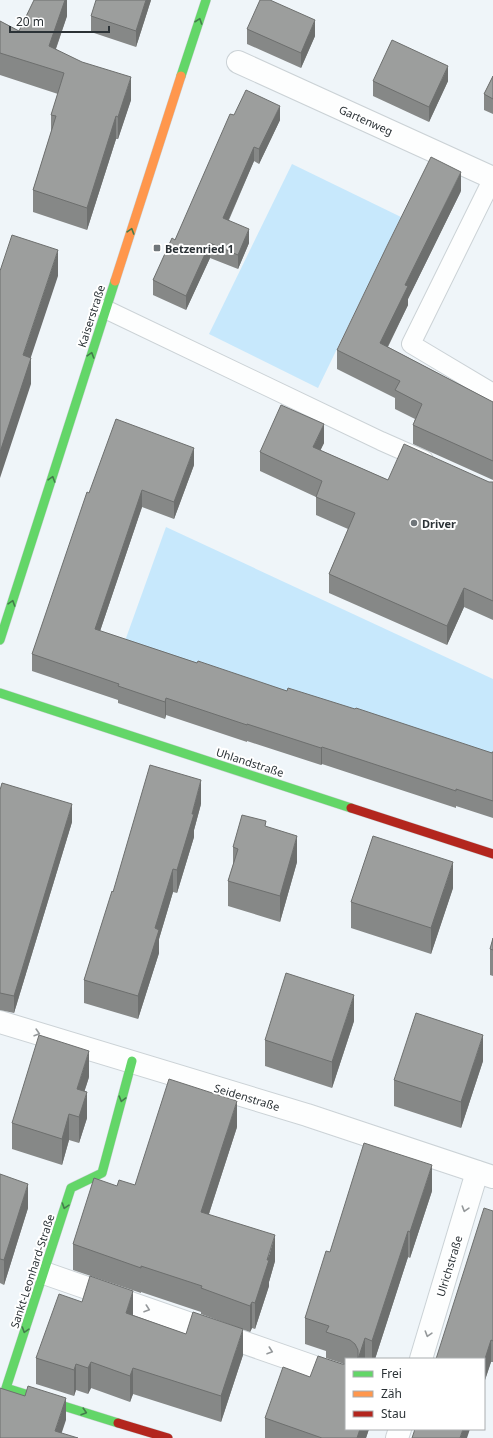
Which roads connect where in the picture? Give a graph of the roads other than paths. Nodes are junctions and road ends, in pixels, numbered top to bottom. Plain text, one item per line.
1 (206, 0) edge
2 (238, 62) dead end
3 (493, 178) edge
4 (105, 309) junction
5 (493, 393) edge
6 (437, 466) edge
7 (0, 640) edge
8 (0, 693) edge
9 (493, 854) edge
10 (0, 1022) edge
11 (132, 1061) junction
12 (485, 1175) edge
13 (44, 1273) junction
14 (421, 1358) edge
15 (345, 1378) edge
16 (168, 1438) edge

4 -> 1 street, Kaiserstraße
2 - 3 street, Gartenweg
3 - 5 lane
4 - 6 lane
7 -> 4 street, Kaiserstraße
8 - 9 street, Uhlandstraße
10 -> 11 street, Seidenstraße
11 - 12 street, Seidenstraße
11 -> 13 street, Sankt-Leonhard-Straße
12 -> 14 street, Ulrichstraße
13 -> 15 street
13 -> 16 street, Sankt-Leonhard-Straße

